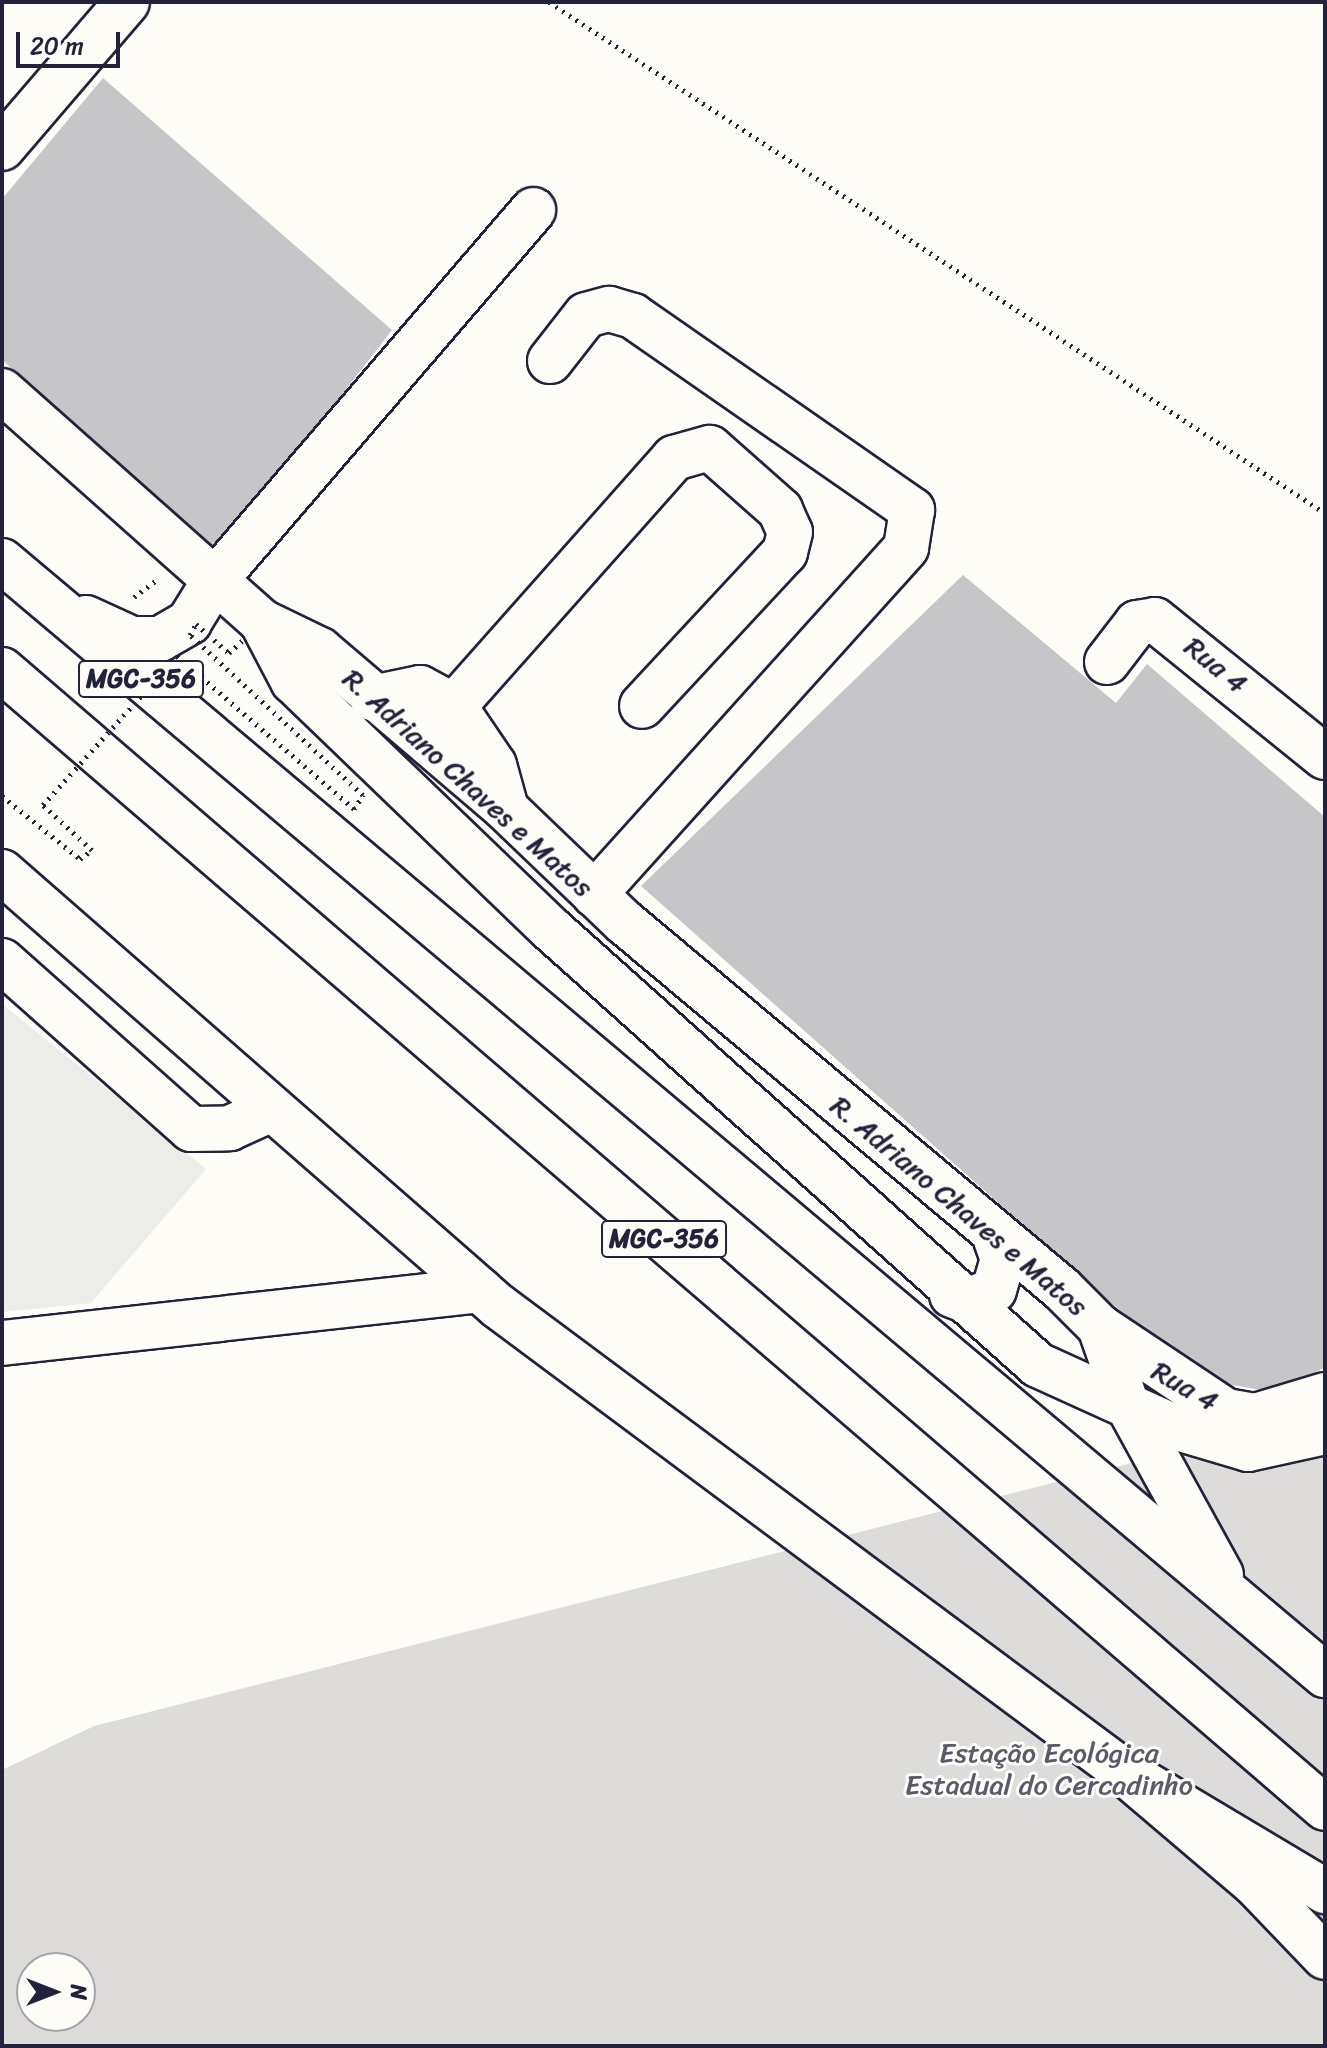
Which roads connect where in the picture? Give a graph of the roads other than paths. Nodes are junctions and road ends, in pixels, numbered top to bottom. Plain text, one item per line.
1 (127, 2) edge
2 (2, 148) edge
3 (533, 210) dead end
4 (550, 361) dead end
5 (2, 391) edge
6 (2, 561) edge
7 (215, 580) junction
8 (38, 591) junction
9 (254, 629) junction
10 (1107, 662) dead end
11 (2, 670) edge
12 (372, 698) junction
13 (454, 706) junction
14 (642, 706) dead end
15 (1325, 757) edge
16 (505, 808) junction
17 (2, 872) edge
18 (594, 894) junction
19 (2, 961) edge
20 (272, 1109) junction
21 (996, 1240) junction
22 (480, 1290) junction
23 (952, 1295) junction
24 (1100, 1327) junction
25 (2, 1343) edge
26 (1325, 1395) edge
27 (1126, 1402) junction
28 (1325, 1432) edge
29 (1248, 1449) junction
30 (1191, 1520) junction
31 (1232, 1595) junction
32 (1325, 1675) edge
33 (1120, 1769) junction
34 (1325, 1808) edge
35 (1325, 1891) edge
36 (1325, 1957) edge

1 - 2 main road
3 - 7 main road
4 - 18 main road
5 - 7 main road, R. Adriano Chaves e Matos
6 - 8 main road, MGC-356
7 - 8 main road
7 - 9 main road, R. Adriano Chaves e Matos
8 - 31 main road, MGC-356
9 - 12 main road, R. Adriano Chaves e Matos
9 - 23 main road, R. Adriano Chaves e Matos
10 - 15 main road, Rua 4
11 - 34 main road, MGC-356
12 - 13 main road
12 - 16 main road, R. Adriano Chaves e Matos
13 - 14 main road
13 - 16 main road
16 - 18 main road, R. Adriano Chaves e Matos
17 - 20 main road
18 - 21 main road, R. Adriano Chaves e Matos
19 - 20 main road
20 - 22 main road
21 - 23 main road
21 - 24 main road, R. Adriano Chaves e Matos
22 - 25 main road
22 - 33 main road
23 - 27 main road, R. Adriano Chaves e Matos
24 - 26 main road, Rua 4
24 - 27 main road, R. Adriano Chaves e Matos
27 - 29 main road
27 - 30 main road
28 - 29 main road
29 - 30 main road
30 - 31 main road
31 - 32 main road, MGC-356
33 - 35 main road
33 - 36 main road

